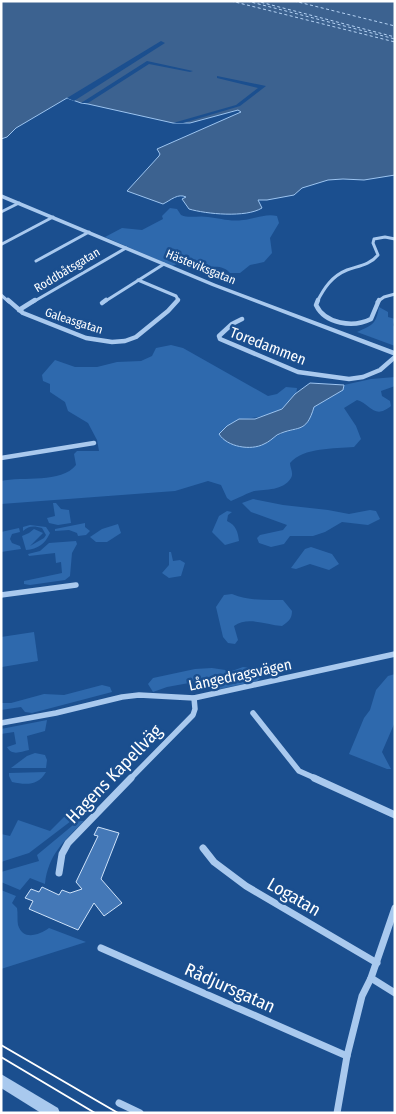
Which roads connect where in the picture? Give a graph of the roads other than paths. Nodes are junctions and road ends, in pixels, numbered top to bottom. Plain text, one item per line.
1 (1, 196) edge
2 (19, 203) junction
3 (1, 212) edge
4 (53, 217) junction
5 (89, 232) junction
6 (395, 239) edge
7 (2, 244) edge
8 (126, 248) junction
9 (36, 261) dead end
10 (164, 264) junction
11 (138, 280) junction
12 (395, 294) edge
13 (1, 295) edge
14 (102, 303) dead end
15 (19, 310) junction
16 (242, 319) dead end
17 (395, 354) edge
18 (395, 357) edge
19 (94, 442) dead end
20 (1, 458) edge
21 (76, 584) dead end
22 (1, 595) edge
23 (395, 654) edge
24 (194, 698) junction
25 (253, 713) dead end
26 (1, 723) edge
27 (395, 815) edge
28 (203, 848) dead end
29 (59, 874) dead end
30 (395, 908) edge
31 (101, 948) dead end
32 (377, 963) junction
33 (371, 978) junction
34 (395, 993) edge
35 (347, 1056) junction
36 (1, 1080) edge
37 (119, 1103) dead end
38 (54, 1113) edge
39 (140, 1113) edge
40 (336, 1113) edge

1 - 2 street, Hästeviksgatan
2 - 3 street
2 - 4 street, Hästeviksgatan
4 - 5 street, Hästeviksgatan
4 - 7 street
5 - 8 street, Hästeviksgatan
5 - 9 street
6 - 12 street
8 - 10 street, Hästeviksgatan
8 - 15 street, Roddbåtsgatan
10 - 11 street
10 - 17 street, Hästeviksgatan
11 - 14 street
11 - 15 street, Galeasgatan
13 - 15 street, Galeasgatan
16 - 18 street, Toredammen
19 - 20 street
21 - 22 street
23 - 24 street, Långedragsvägen
24 - 26 street, Långedragsvägen
24 - 29 street, Hagens Kapellväg
25 - 27 street
28 - 32 street, Logatan
30 - 32 street
31 - 35 street, Rådjursgatan
32 - 33 street
33 - 34 street
33 - 35 street
35 - 40 street
36 - 38 street
37 - 39 street

